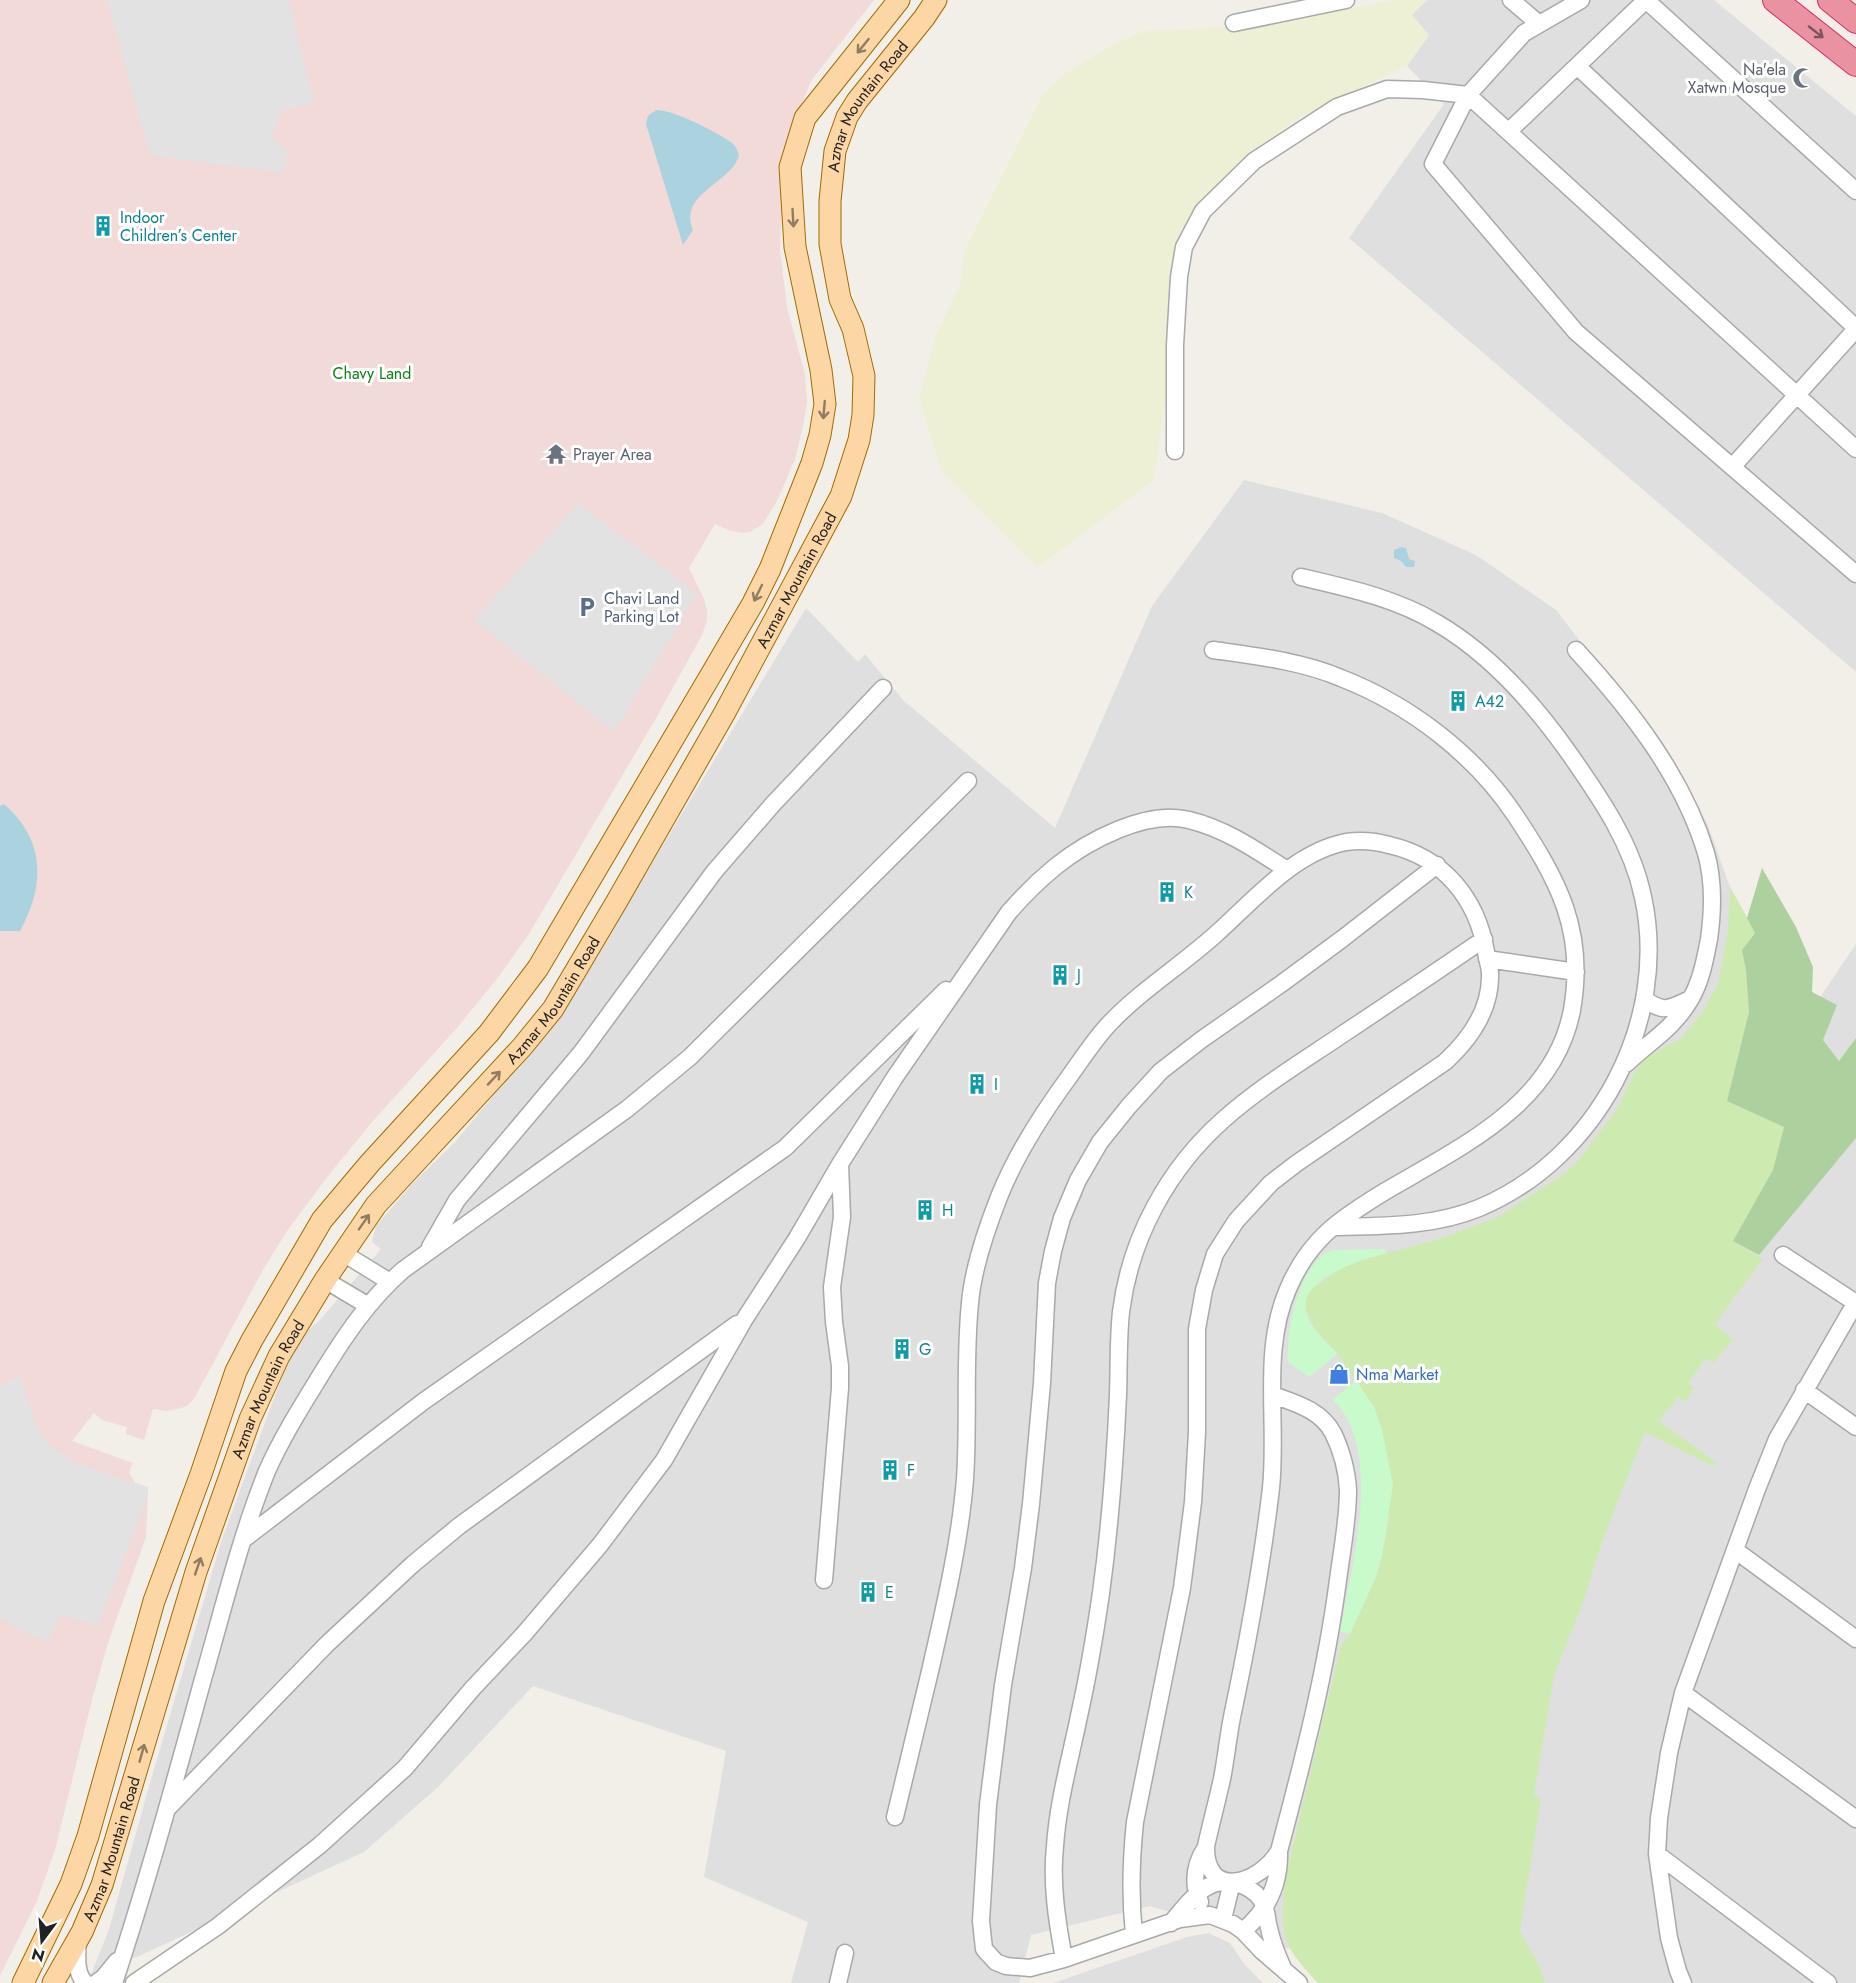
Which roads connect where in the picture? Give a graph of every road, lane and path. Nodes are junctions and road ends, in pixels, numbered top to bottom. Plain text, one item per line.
1 (899, 0) edge
2 (936, 0) edge
3 (1346, 0) edge
4 (1511, 0) edge
5 (1581, 0) edge
6 (1646, 0) edge
7 (1775, 0) edge
8 (1830, 0) edge
9 (1856, 21) edge
10 (1234, 23) dead end
11 (1538, 23) junction
12 (1856, 64) edge
13 (1576, 66) junction
14 (1468, 95) junction
15 (1509, 131) junction
16 (1856, 191) edge
17 (1856, 329) edge
18 (1797, 394) junction
19 (1856, 449) edge
20 (1175, 451) dead end
21 (1733, 466) junction
22 (1856, 573) edge
23 (1301, 577) dead end
24 (1213, 650) dead end
25 (1576, 650) dead end
26 (883, 688) dead end
27 (968, 781) dead end
28 (1437, 865) junction
29 (1287, 870) junction
30 (1484, 939) junction
31 (1487, 959) junction
32 (970, 967) junction
33 (1576, 972) junction
34 (1691, 998) junction
35 (1645, 999) junction
36 (1622, 1067) junction
37 (840, 1164) junction
38 (1333, 1227) junction
39 (429, 1250) junction
40 (343, 1253) junction
41 (1783, 1255) dead end
42 (326, 1280) junction
43 (390, 1282) junction
44 (1856, 1303) edge
45 (367, 1305) junction
46 (744, 1320) junction
47 (1804, 1390) junction
48 (1273, 1395) junction
49 (1856, 1427) edge
50 (244, 1539) junction
51 (1735, 1550) junction
52 (824, 1580) dead end
53 (1856, 1639) edge
54 (1683, 1693) junction
55 (166, 1810) junction
56 (895, 1816) dead end
57 (1856, 1819) edge
58 (1206, 1846) junction
59 (1280, 1851) junction
60 (1657, 1854) junction
61 (1232, 1882) junction
62 (1196, 1893) junction
63 (1265, 1907) junction
64 (1216, 1917) junction
65 (1170, 1923) junction
66 (1243, 1931) junction
67 (1134, 1935) junction
68 (78, 1940) junction
69 (126, 1947) junction
70 (845, 1953) dead end
71 (1064, 1959) junction
72 (1283, 1969) junction
73 (23, 1983) edge
74 (53, 1983) edge
75 (85, 1983) edge
76 (96, 1983) edge
77 (114, 1983) edge
78 (134, 1983) edge
79 (838, 1983) edge
80 (1299, 1983) edge
81 (1683, 1983) edge
82 (1828, 1983) edge

1 -> 73 main road, Azmar Mountain Road
40 -> 2 main road, Azmar Mountain Road
3 - 10 street
4 - 11 street
5 - 11 street
6 - 13 street
6 - 16 street
7 -> 12 highway
8 - 9 highway
11 - 14 street
13 - 15 street
13 - 17 street
14 - 15 street
14 - 20 street
14 - 21 street
15 - 18 street
17 - 18 street
18 - 19 street
18 - 21 street
21 - 22 street
23 - 35 street
24 - 33 street
25 - 34 street
26 - 39 street
27 - 39 street
28 - 29 street
28 - 30 street
28 - 71 street
29 - 32 street
29 - 56 street
30 - 31 street
30 - 71 street
31 - 33 street
31 - 67 street
32 - 37 street
32 - 50 street
33 - 38 street
34 - 35 street
34 - 36 street
35 - 36 street
36 - 38 street
37 - 46 street
37 - 52 street
38 - 48 street
39 - 43 street
40 - 42 main road, Azmar Mountain Road
40 - 43 street
41 - 44 street
42 - 45 street
68 -> 42 main road, Azmar Mountain Road
43 - 45 street
44 - 47 street
45 - 50 street
46 - 55 street
46 - 78 street
47 - 49 street
47 - 51 street
48 - 58 street
48 - 59 street
50 - 55 street
51 - 53 street
51 - 54 street
54 - 57 street
54 - 60 street
55 - 69 street
58 - 61 street
58 - 62 street
59 - 61 street
59 - 63 street
60 - 81 street
60 - 82 street
61 - 62 street
61 - 63 street
61 - 64 street
62 - 64 street
62 - 65 street
63 - 66 street
63 - 72 street
64 - 65 street
64 - 66 street
65 - 67 street
66 - 72 street
67 - 71 street
68 - 74 main road, Azmar Mountain Road
68 - 75 street
69 - 76 street
69 - 77 street
70 - 79 street
72 - 80 street

